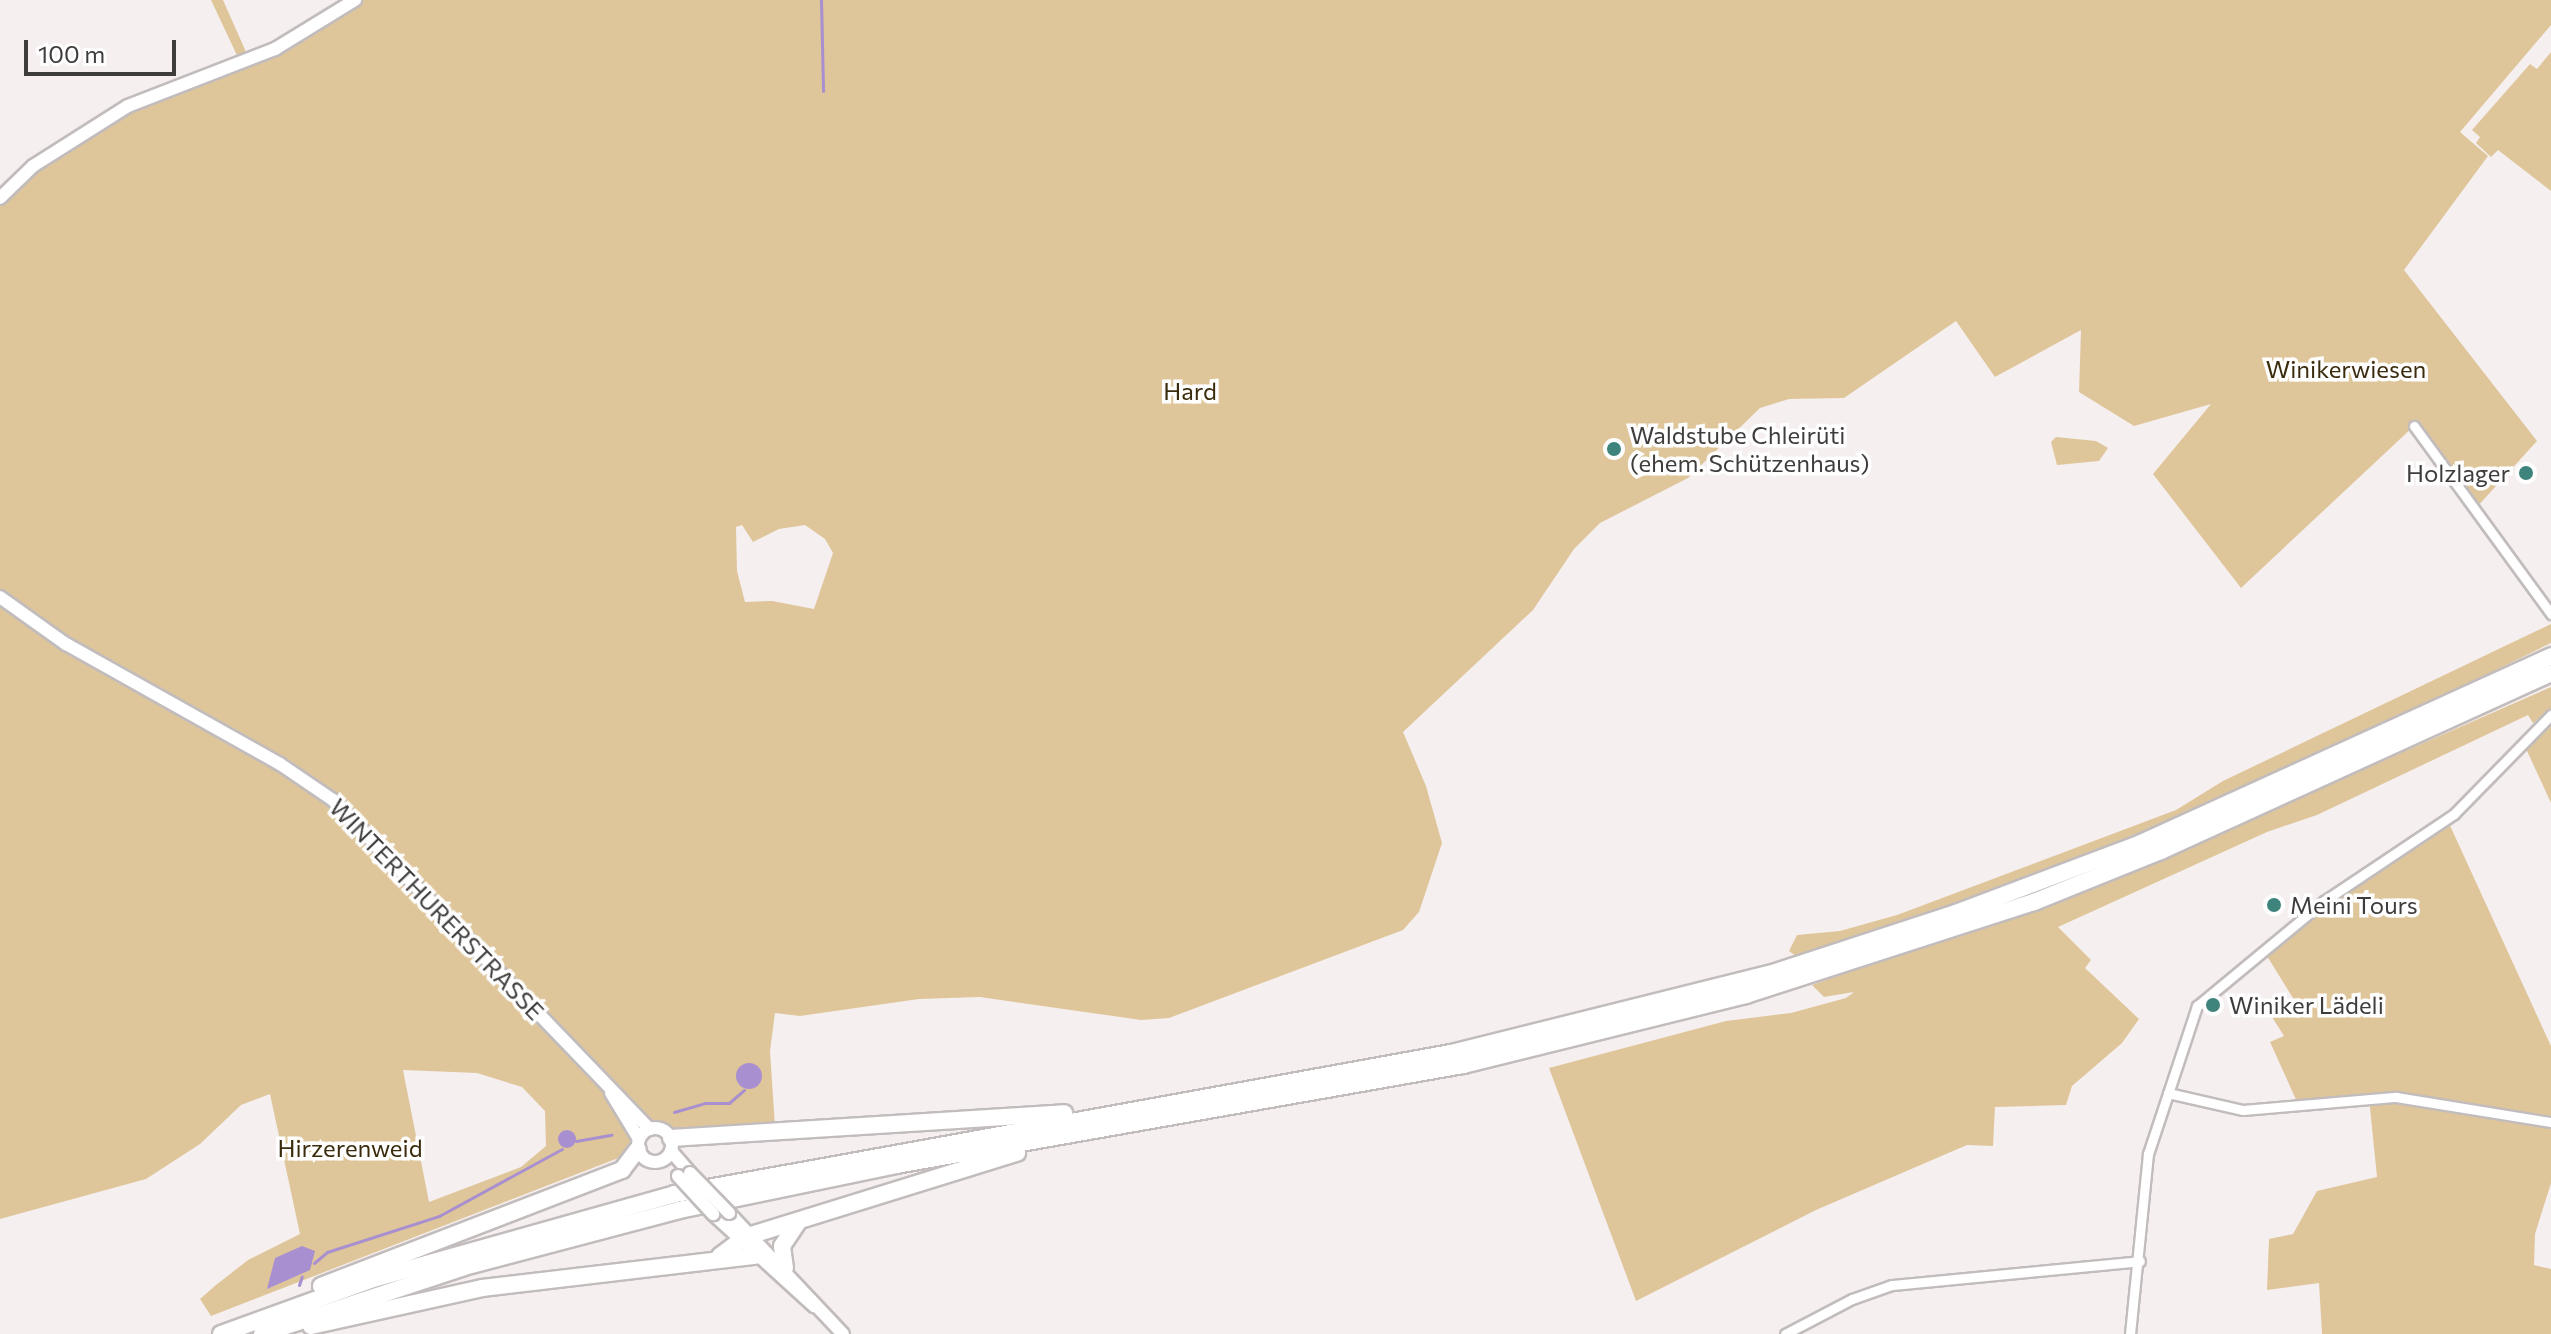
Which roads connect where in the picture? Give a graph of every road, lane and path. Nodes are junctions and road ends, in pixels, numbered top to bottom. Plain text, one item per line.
1 (355, 0) edge
2 (0, 198) edge
3 (2414, 426) dead end
4 (0, 597) edge
5 (2551, 614) edge
6 (2551, 656) edge
7 (2551, 673) edge
8 (2551, 715) edge
9 (611, 1093) junction
10 (2168, 1093) junction
11 (1133, 1110) junction
12 (2551, 1122) edge
13 (650, 1129) junction
14 (1089, 1132) junction
15 (639, 1144) junction
16 (671, 1144) junction
17 (662, 1161) junction
18 (684, 1175) junction
19 (800, 1220) junction
20 (746, 1237) junction
21 (755, 1256) junction
22 (719, 1257) junction
23 (2140, 1261) junction
24 (785, 1268) junction
25 (816, 1307) junction
26 (218, 1334) edge
27 (262, 1334) edge
28 (283, 1334) edge
29 (843, 1334) edge
30 (1785, 1334) edge
31 (2130, 1334) edge

1 - 2 main road
3 - 5 street
4 - 9 main road, WINTERTHURERSTRASSE
6 - 11 highway
7 - 14 highway
8 - 10 street
9 - 13 main road, WINTERTHURERSTRASSE
9 - 15 main road, WINTERTHURERSTRASSE
10 - 12 street
10 - 23 street
11 - 16 highway
11 - 26 highway
13 - 15 main road
13 - 16 main road, WINTERTHURERSTRASSE
14 - 19 highway
14 - 27 highway
15 - 17 main road, WINTERTHURERSTRASSE
15 - 26 highway
16 - 17 main road
16 - 18 main road, WINTERTHURERSTRASSE
17 - 18 main road, WINTERTHURERSTRASSE
18 - 20 main road, WINTERTHURERSTRASSE, bridge
18 - 20 main road, WINTERTHURERSTRASSE, bridge
19 - 20 highway
19 - 24 highway
20 - 21 main road, WINTERTHURERSTRASSE
20 - 22 highway
20 - 24 main road, WINTERTHURERSTRASSE
21 - 22 highway
21 - 25 main road, WINTERTHURERSTRASSE
22 - 28 highway
23 - 30 street
23 - 31 street
24 - 25 main road, WINTERTHURERSTRASSE
25 - 29 main road, WINTERTHURERSTRASSE

